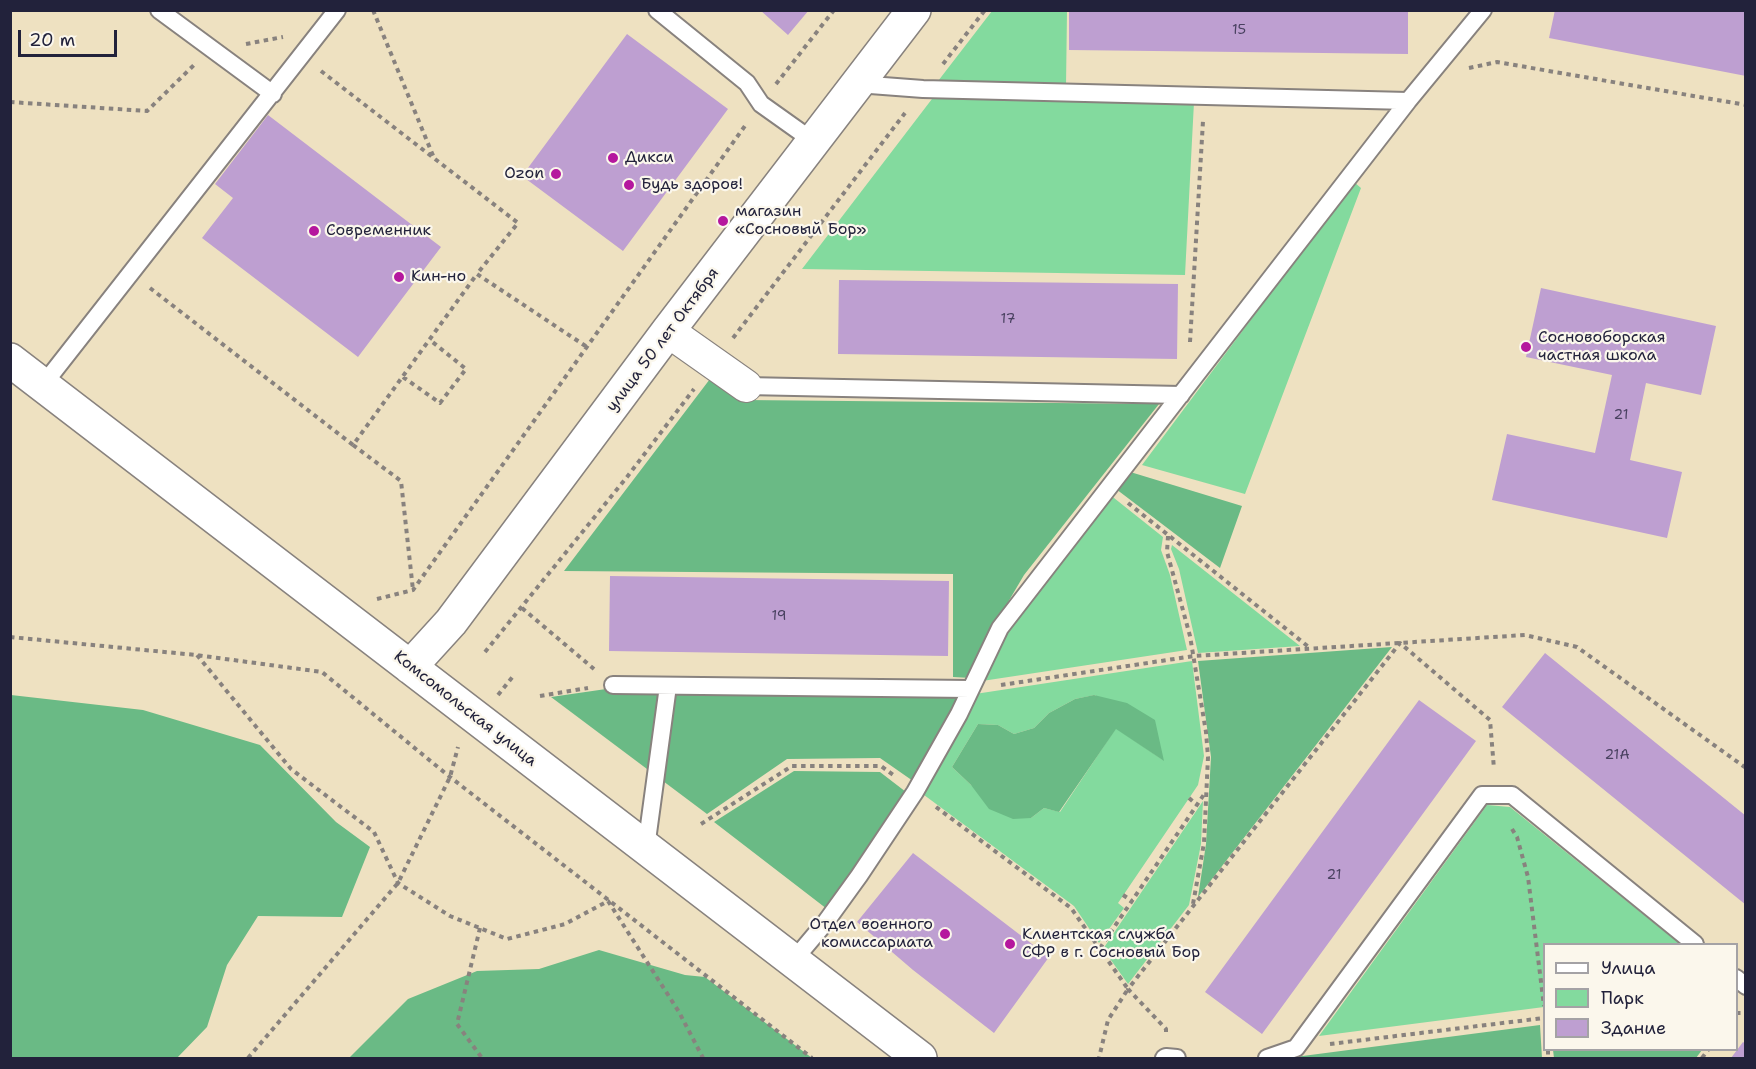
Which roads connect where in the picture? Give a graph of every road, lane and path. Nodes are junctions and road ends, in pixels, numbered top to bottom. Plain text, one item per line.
1 (159, 10) edge
2 (337, 10) edge
3 (373, 10) edge
4 (657, 10) edge
5 (834, 10) edge
6 (914, 10) edge
7 (985, 10) edge
8 (1483, 10) edge
9 (322, 30) junction
10 (213, 50) junction
11 (302, 57) junction
12 (1467, 68) dead end
13 (857, 84) junction
14 (923, 89) junction
15 (273, 94) junction
16 (1205, 96) junction
17 (1408, 101) junction
18 (10, 102) edge
19 (760, 104) junction
20 (1746, 105) edge
21 (813, 141) junction
22 (434, 159) junction
23 (130, 273) junction
24 (477, 274) junction
25 (668, 331) junction
26 (430, 340) junction
27 (587, 347) junction
28 (10, 360) edge
29 (714, 363) junction
30 (403, 377) junction
31 (43, 385) junction
32 (746, 386) joint
33 (1184, 391) junction
34 (353, 445) junction
35 (1109, 488) junction
36 (1168, 536) junction
37 (413, 590) junction
38 (377, 599) dead end
39 (521, 608) junction
40 (10, 637) edge
41 (1400, 643) junction
42 (1310, 649) junction
43 (485, 652) dead end
44 (196, 655) junction
45 (1194, 656) junction
46 (410, 667) junction
47 (514, 675) dead end
48 (613, 685) junction
49 (668, 686) junction
50 (970, 689) junction
51 (540, 696) dead end
52 (496, 698) dead end
53 (459, 743) dead end
54 (1746, 768) edge
55 (450, 777) junction
56 (915, 792) junction
57 (1206, 792) junction
58 (1496, 795) junction
59 (1189, 798) dead end
60 (1197, 805) junction
61 (701, 824) dead end
62 (646, 848) junction
63 (398, 883) junction
64 (1123, 895) dead end
65 (608, 901) junction
66 (1132, 901) junction
67 (1193, 906) junction
68 (480, 928) junction
69 (1693, 943) edge
70 (1100, 948) junction
71 (793, 961) junction
72 (1128, 989) junction
73 (1543, 991) edge
74 (1543, 1018) edge
75 (1296, 1048) junction
76 (1169, 1058) edge
77 (248, 1059) edge
78 (482, 1059) edge
79 (703, 1059) edge
80 (812, 1059) edge
81 (920, 1059) edge
82 (1099, 1059) edge
83 (1268, 1059) edge

1 - 10 lane
2 - 9 lane
3 - 22 path
4 - 19 lane
5 - 19 path
6 - 13 street, улица 50 лет Октября
7 - 14 path
8 - 17 lane
9 - 10 path
9 - 11 lane
10 - 15 lane
10 - 18 path
11 - 15 lane
11 - 22 path
12 - 20 path
13 - 14 lane
13 - 21 street, улица 50 лет Октября
14 - 16 lane
14 - 29 path
15 - 23 lane
16 - 17 lane
16 - 33 path
17 - 33 lane
19 - 21 lane
19 - 27 path
21 - 25 street, улица 50 лет Октября
22 - 24 path
23 - 31 lane
23 - 34 path
24 - 26 path
24 - 27 path
25 - 29 street
25 - 46 street, улица 50 лет Октября
26 - 30 path
26 - 30 path
27 - 37 path
28 - 31 street, Комсомольская улица
29 - 32 street
29 - 39 path
30 - 34 path
31 - 46 street, Комсомольская улица
32 - 33 lane
33 - 35 lane
34 - 37 path
35 - 36 path
35 - 50 lane
36 - 42 path
36 - 45 path
37 - 38 path
39 - 43 path
39 - 48 path
40 - 44 path
41 - 42 path
41 - 54 path
41 - 58 path
41 - 67 path
42 - 45 path
44 - 55 path
44 - 63 path
45 - 50 path
45 - 57 path
46 - 62 street, Комсомольская улица
47 - 52 path
48 - 49 lane
48 - 51 path
49 - 50 lane
49 - 62 lane
50 - 56 lane
53 - 55 path
55 - 63 path
55 - 65 path
56 - 61 path
56 - 70 path
56 - 71 lane
57 - 60 path
57 - 67 path
58 - 69 lane
58 - 73 path
58 - 75 lane
59 - 60 path
60 - 66 path
62 - 71 street, Комсомольская улица
63 - 68 path
63 - 77 path
64 - 66 path
65 - 68 path
65 - 79 path
65 - 80 path
66 - 70 path
67 - 72 path
68 - 78 path
70 - 72 path
71 - 81 street, Комсомольская улица
72 - 76 path
72 - 82 path
74 - 75 path
75 - 83 lane

